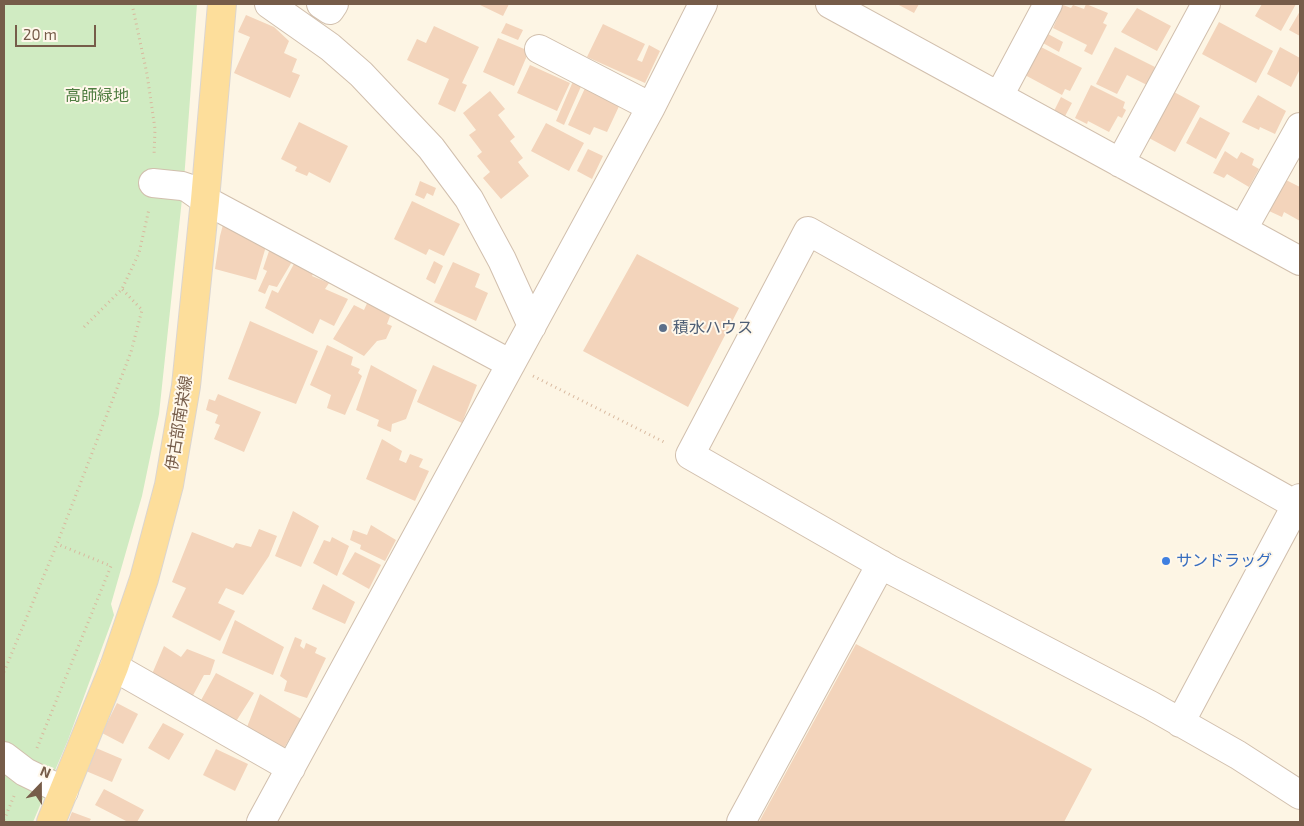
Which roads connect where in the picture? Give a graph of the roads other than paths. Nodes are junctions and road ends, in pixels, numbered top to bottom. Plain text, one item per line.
1 (222, 4) edge
2 (269, 4) edge
3 (321, 4) edge
4 (334, 4) edge
5 (703, 4) edge
6 (830, 4) edge
7 (1048, 4) edge
8 (1206, 4) edge
9 (539, 49) dead end
10 (999, 96) junction
11 (651, 107) junction
12 (1300, 126) edge
13 (1120, 163) junction
14 (153, 184) dead end
15 (205, 200) junction
16 (1243, 229) junction
17 (1300, 262) edge
18 (532, 326) junction
19 (511, 364) junction
20 (1299, 503) edge
21 (881, 564) junction
22 (114, 667) junction
23 (1180, 723) junction
24 (14, 764) edge
25 (291, 768) junction
26 (64, 791) junction
27 (1300, 795) edge
28 (51, 822) edge
29 (261, 822) edge
30 (742, 822) edge

1 - 15 main road, 伊古部南栄線
2 - 18 street
3 - 4 street
5 - 11 street
6 - 10 street
7 - 10 street
8 - 13 street
9 - 11 street
10 - 13 street
11 - 18 street
12 - 16 street
13 - 16 street
14 - 15 street
15 - 19 street
15 - 22 main road, 伊古部南栄線
16 - 17 street
18 - 19 street
19 - 25 street
20 - 21 street
20 - 23 street
21 - 23 street
21 - 30 street
22 - 25 street
22 - 26 main road, 伊古部南栄線
23 - 27 street
24 - 26 street
25 - 29 street
26 - 28 main road, 伊古部南栄線

